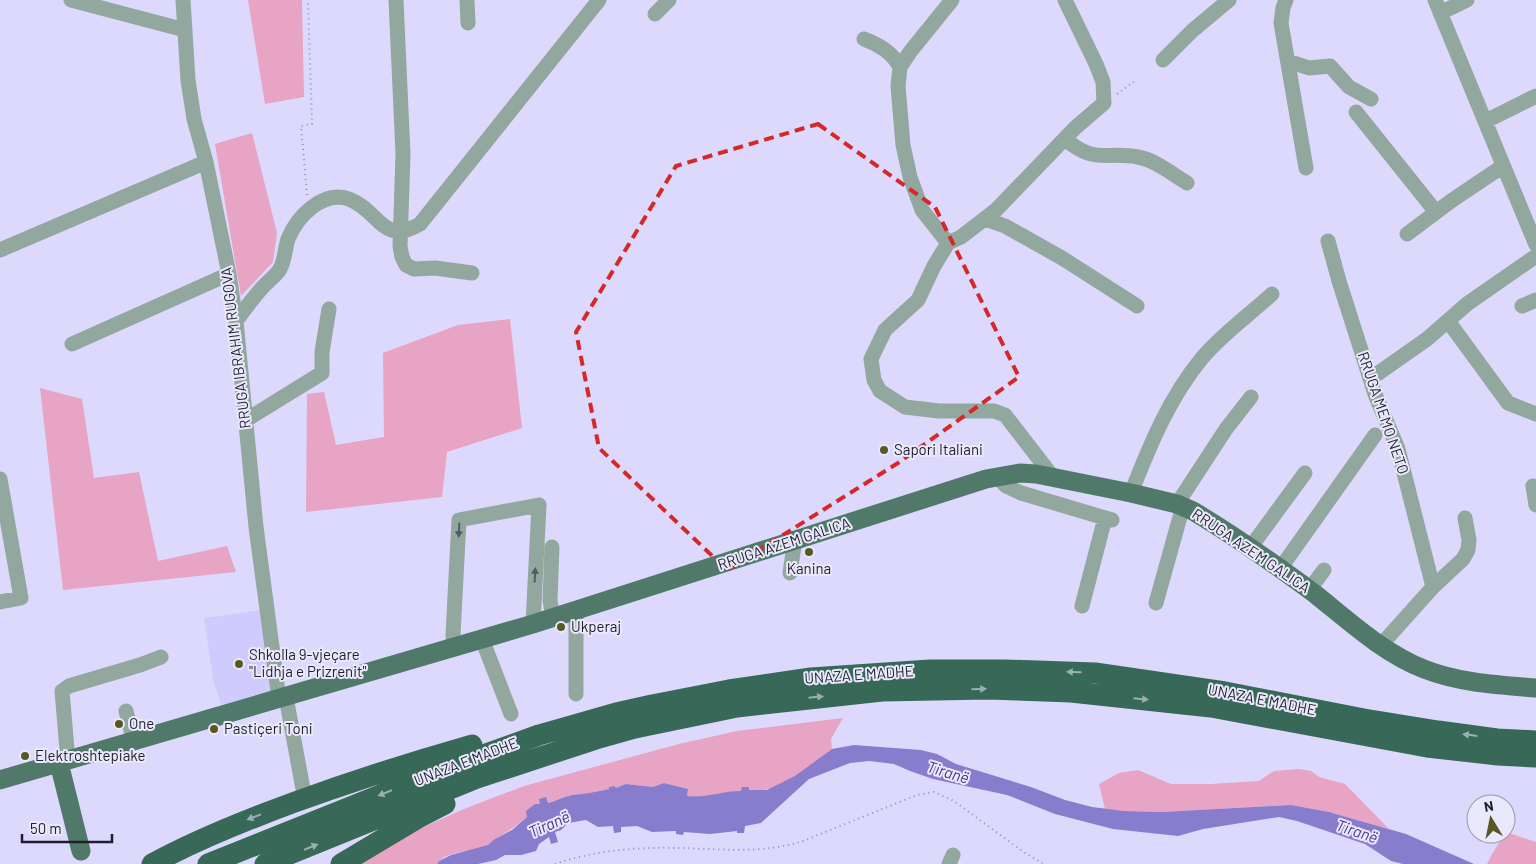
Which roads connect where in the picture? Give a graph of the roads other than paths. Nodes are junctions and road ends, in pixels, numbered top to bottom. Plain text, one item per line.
1 (71, 0) edge
2 (183, 0) edge
3 (396, 0) edge
4 (468, 0) edge
5 (599, 0) edge
6 (670, 0) edge
7 (952, 0) edge
8 (1065, 0) edge
9 (1229, 0) edge
10 (1286, 0) edge
11 (1467, 0) edge
12 (1438, 7) edge
13 (655, 14) dead end
14 (468, 23) dead end
15 (185, 30) junction
16 (864, 38) dead end
17 (1163, 60) dead end
18 (1288, 61) junction
19 (900, 67) junction
20 (1536, 96) edge
21 (1371, 99) dead end
22 (1356, 112) dead end
23 (1486, 121) junction
24 (1065, 139) junction
25 (206, 162) junction
26 (1503, 166) junction
27 (1306, 168) dead end
28 (1186, 183) dead end
29 (1436, 212) junction
30 (985, 219) junction
31 (401, 230) junction
32 (1407, 234) dead end
33 (1328, 241) dead end
34 (948, 243) junction
35 (1536, 245) edge
36 (0, 250) edge
37 (1536, 256) edge
38 (472, 273) dead end
39 (228, 274) junction
40 (1272, 294) dead end
41 (1536, 300) edge
42 (1137, 306) dead end
43 (1522, 306) dead end
44 (329, 309) dead end
45 (236, 320) junction
46 (1448, 321) junction
47 (72, 344) dead end
48 (1370, 378) junction
49 (1251, 397) dead end
50 (1536, 414) edge
51 (246, 420) junction
52 (1375, 435) dead end
53 (1305, 474) dead end
54 (997, 477) junction
55 (1053, 477) junction
56 (0, 479) edge
57 (1533, 486) dead end
58 (1131, 493) junction
59 (1180, 505) junction
60 (1536, 505) edge
61 (1465, 518) dead end
62 (795, 539) junction
63 (552, 548) dead end
64 (1250, 548) junction
65 (1280, 569) junction
66 (1324, 570) dead end
67 (790, 573) dead end
68 (1433, 587) junction
69 (1310, 590) junction
70 (0, 602) edge
71 (1156, 603) dead end
72 (1082, 606) dead end
73 (576, 611) junction
74 (554, 618) junction
75 (533, 624) junction
76 (482, 639) junction
77 (1381, 645) junction
78 (454, 647) junction
79 (161, 657) dead end
80 (768, 684) junction
81 (1536, 688) edge
82 (576, 694) dead end
83 (283, 698) junction
84 (790, 701) junction
85 (126, 710) dead end
86 (511, 714) dead end
87 (1536, 734) edge
88 (1497, 738) junction
89 (1536, 740) edge
90 (134, 742) junction
91 (1536, 757) edge
92 (64, 762) junction
93 (0, 780) edge
94 (303, 789) dead end
95 (83, 860) edge
96 (213, 861) edge
97 (152, 864) edge
98 (265, 864) edge
99 (341, 864) edge

1 - 15 street
2 - 15 street, RRUGA IBRAHIM RUGOVA
3 - 31 street
4 - 14 street
5 - 31 street
6 - 13 street
7 - 19 street
8 - 24 street
9 - 17 street
10 - 18 street
11 - 12 street
12 - 23 street
15 - 25 street, RRUGA IBRAHIM RUGOVA
16 - 19 street
18 - 21 street
18 - 27 street
19 - 34 street
20 - 23 street
22 - 29 street
23 - 26 street
24 - 28 street
24 - 30 street
25 - 36 street
25 - 39 street, RRUGA IBRAHIM RUGOVA
26 - 29 street
26 - 35 street
29 - 32 street
30 - 34 street
30 - 42 street
31 - 38 street
31 - 45 street
33 - 48 street, RRUGA MEMO NETO
34 - 55 street
37 - 46 street
39 - 45 street, RRUGA IBRAHIM RUGOVA
39 - 47 street
40 - 58 street
41 - 43 street
44 - 51 street
45 - 51 street, RRUGA IBRAHIM RUGOVA
46 - 48 street
46 - 50 street
48 - 68 street, RRUGA MEMO NETO
49 - 59 street
51 - 83 street, RRUGA IBRAHIM RUGOVA
52 - 65 street
53 - 64 street
54 - 55 main road, RRUGA AZEM GALICA
54 - 62 main road, RRUGA AZEM GALICA
54 - 72 street
55 - 58 main road, RRUGA AZEM GALICA
56 - 70 street
57 - 60 street
58 - 59 main road, RRUGA AZEM GALICA
59 - 64 main road, RRUGA AZEM GALICA
59 - 71 street
61 - 68 street
62 - 67 street
62 - 73 main road, RRUGA AZEM GALICA
63 - 74 street
64 - 65 main road, RRUGA AZEM GALICA
65 - 69 main road, RRUGA AZEM GALICA
66 - 69 street
68 - 77 street
69 - 77 main road, RRUGA AZEM GALICA
73 - 74 main road, RRUGA AZEM GALICA
73 - 82 street
74 - 75 main road, RRUGA AZEM GALICA
75 - 76 main road, RRUGA AZEM GALICA
75 -> 78 street
76 - 78 main road, RRUGA AZEM GALICA
76 - 86 street
77 - 81 main road, RRUGA AZEM GALICA
78 - 83 main road, RRUGA AZEM GALICA
79 - 92 street
88 -> 80 highway, UNAZA E MADHE
80 -> 96 highway, UNAZA E MADHE
80 -> 97 highway
83 - 90 main road, RRUGA AZEM GALICA
83 - 94 street, RRUGA IBRAHIM RUGOVA
84 -> 91 highway, UNAZA E MADHE
98 -> 84 highway, UNAZA E MADHE
84 - 99 highway
85 - 90 street
87 - 88 highway
88 - 89 highway, UNAZA E MADHE
90 - 92 main road, RRUGA AZEM GALICA
92 - 93 main road, RRUGA AZEM GALICA
92 - 95 main road

